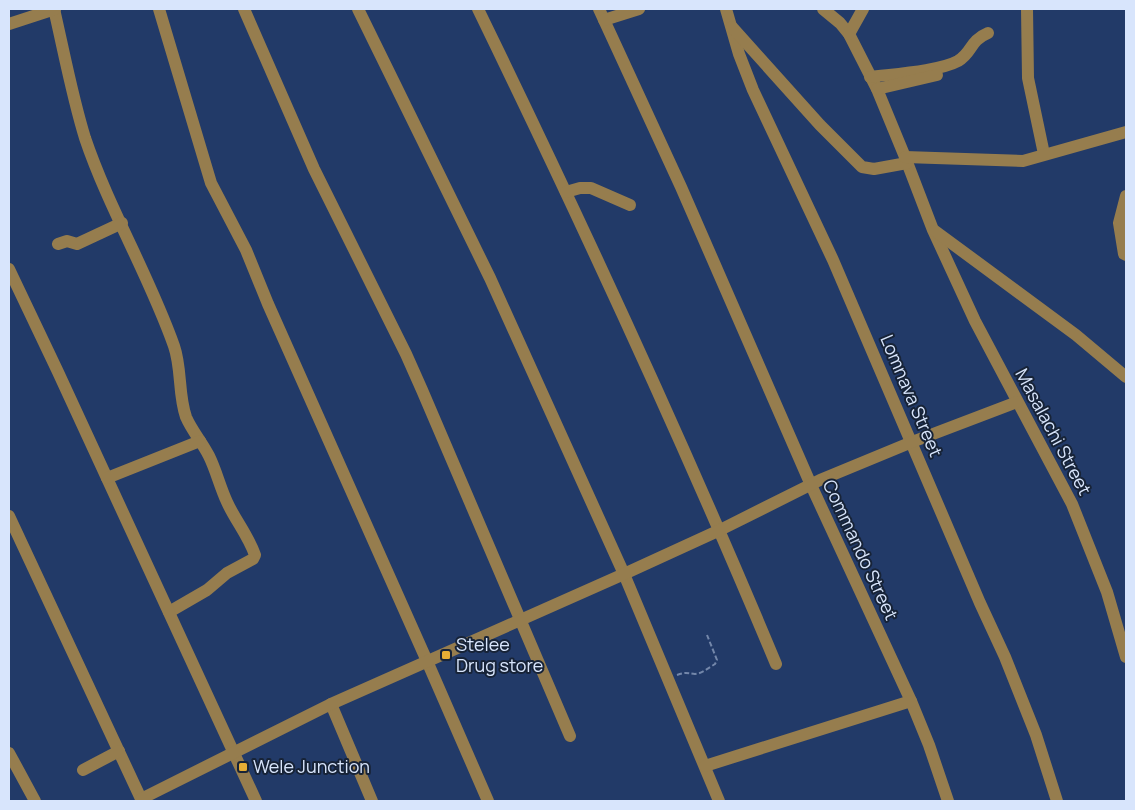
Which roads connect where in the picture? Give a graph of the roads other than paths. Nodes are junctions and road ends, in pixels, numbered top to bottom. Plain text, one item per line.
1 (55, 9) edge
2 (159, 9) edge
3 (244, 9) edge
4 (358, 9) edge
5 (478, 9) edge
6 (639, 9) edge
7 (726, 9) edge
8 (822, 9) edge
9 (863, 9) edge
10 (1027, 9) edge
11 (602, 14) edge
12 (9, 24) edge
13 (730, 25) junction
14 (988, 33) dead end
15 (849, 34) junction
16 (945, 73) dead end
17 (870, 77) junction
18 (876, 89) junction
19 (1126, 132) edge
20 (1044, 154) junction
21 (906, 160) junction
22 (566, 192) junction
23 (1126, 196) edge
24 (630, 205) dead end
25 (122, 223) junction
26 (933, 230) junction
27 (58, 244) dead end
28 (1126, 256) edge
29 (9, 269) edge
30 (1126, 377) edge
31 (1017, 402) junction
32 (200, 441) junction
33 (912, 442) junction
34 (107, 478) junction
35 (811, 485) junction
36 (9, 516) edge
37 (720, 530) junction
38 (624, 574) junction
39 (169, 612) junction
40 (521, 620) junction
41 (1126, 657) edge
42 (427, 661) junction
43 (776, 664) dead end
44 (911, 701) junction
45 (331, 704) junction
46 (570, 736) dead end
47 (119, 751) junction
48 (234, 752) junction
49 (9, 754) edge
50 (705, 766) junction
51 (83, 770) dead end
52 (141, 800) edge
53 (35, 801) edge
54 (256, 801) edge
55 (372, 801) edge
56 (488, 801) edge
57 (719, 801) edge
58 (948, 801) edge
59 (1057, 801) edge

1 - 12 street
1 - 25 street
2 - 42 street
3 - 40 street
4 - 38 street
5 - 22 street
6 - 11 street
7 - 13 street, Lomnava Street
8 - 15 street, Masalachi Street
9 - 15 street
10 - 20 street
11 - 35 street, Commando Street
13 - 21 street
13 - 33 street, Lomnava Street
14 - 17 street
15 - 17 street, Masalachi Street
16 - 18 street
17 - 18 street, Masalachi Street
18 - 21 street, Masalachi Street
19 - 20 street
20 - 21 street
21 - 26 street, Masalachi Street
22 - 24 street
22 - 37 street
23 - 28 street
25 - 27 street
25 - 32 street
26 - 30 street
26 - 31 street, Masalachi Street
29 - 34 street
31 - 33 street
31 - 41 street, Masalachi Street
32 - 34 street
32 - 39 street
33 - 35 street
33 - 59 street, Lomnava Street
34 - 39 street
35 - 37 street
35 - 44 street, Commando Street
36 - 47 street
37 - 38 street
37 - 43 street
38 - 40 street
38 - 50 street
39 - 48 street
40 - 42 street
40 - 46 street
42 - 45 street
42 - 56 street
44 - 50 street
44 - 58 street, Commando Street
45 - 48 street
45 - 55 street
47 - 51 street
47 - 52 street
48 - 52 street
48 - 54 street
49 - 53 street
50 - 57 street

